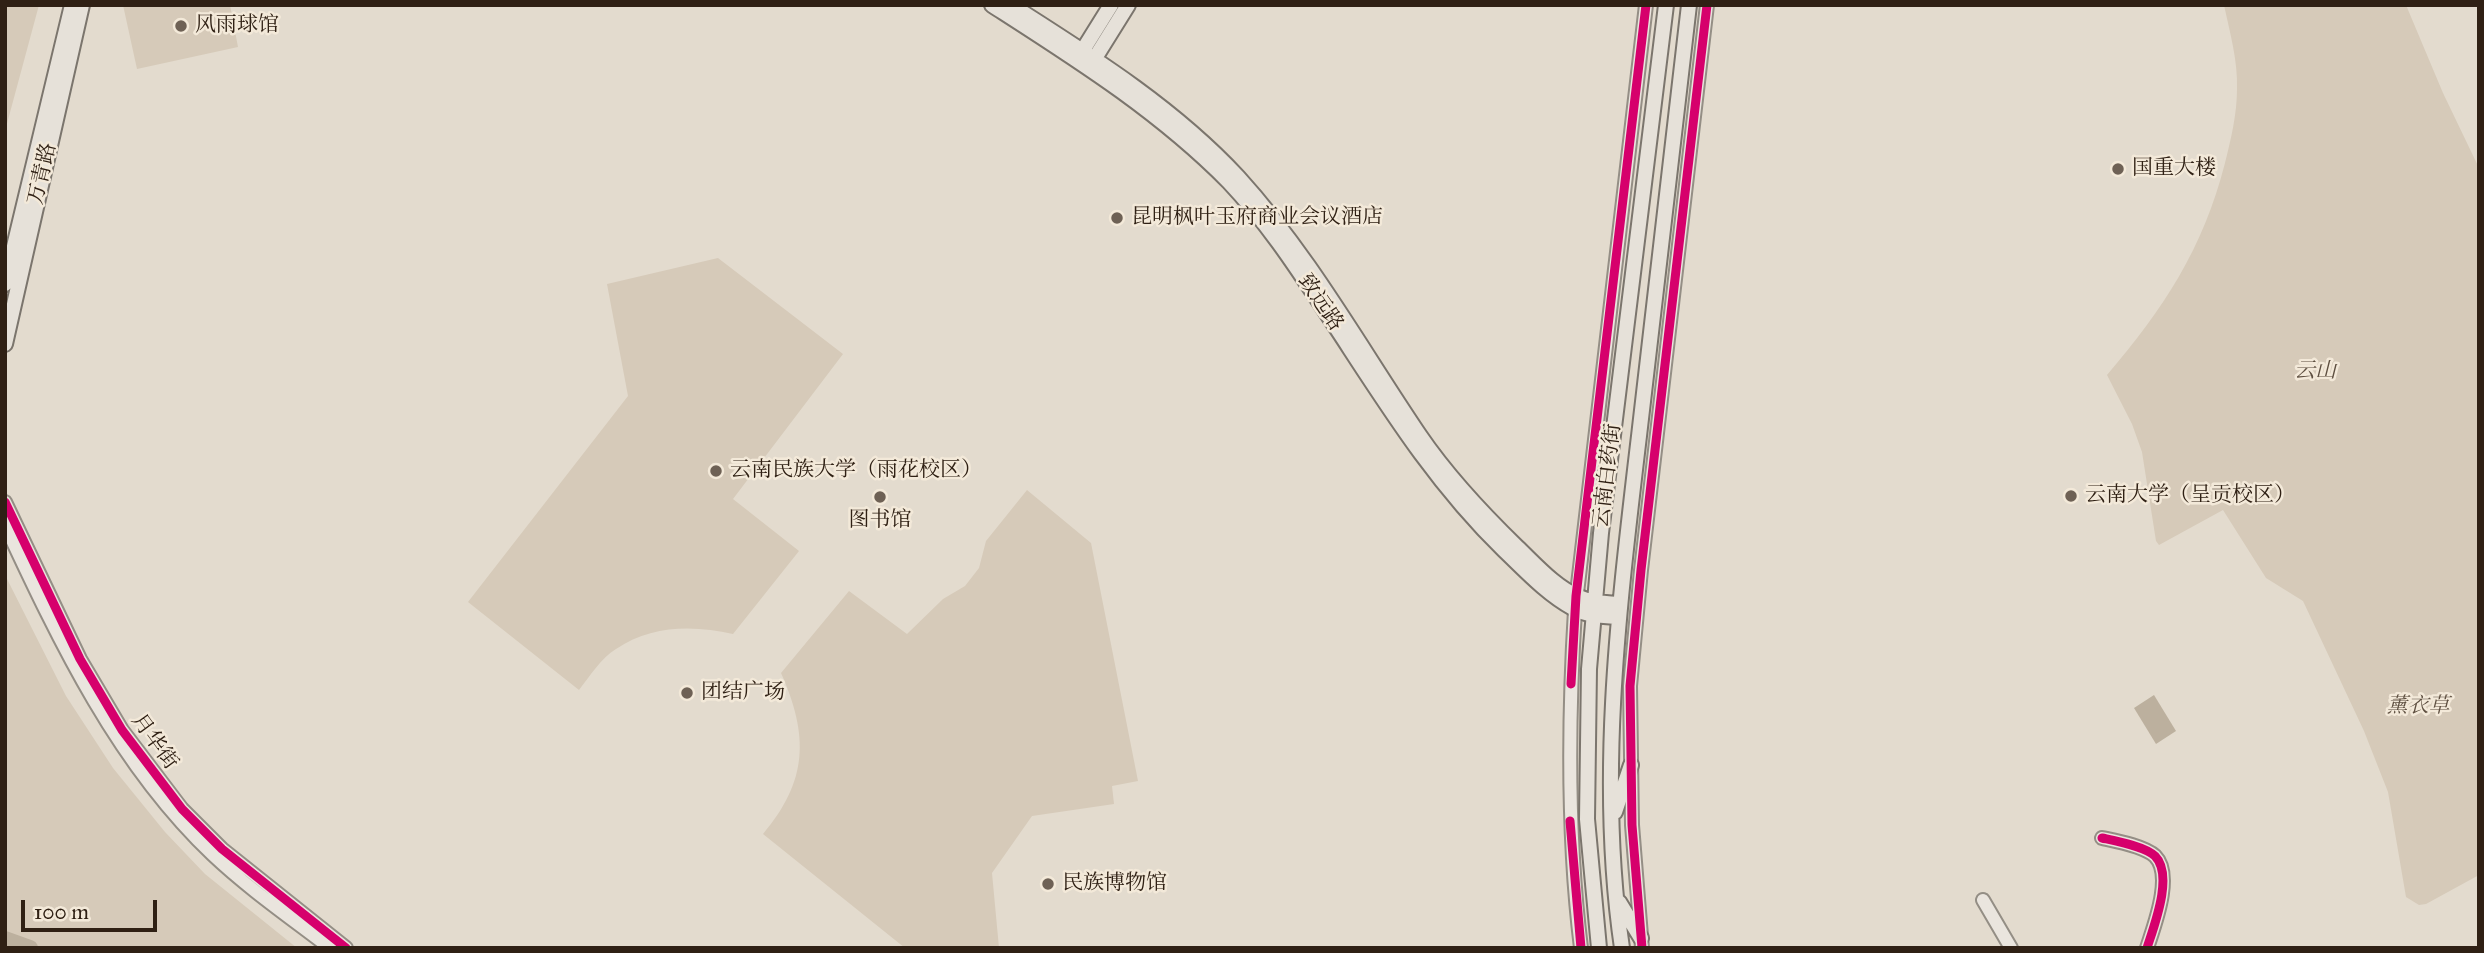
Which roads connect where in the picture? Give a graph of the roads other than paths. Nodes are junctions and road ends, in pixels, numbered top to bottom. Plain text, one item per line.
1 (72, 5) edge
2 (82, 5) edge
3 (992, 5) edge
4 (1011, 5) edge
5 (1111, 5) edge
6 (1128, 5) edge
7 (1646, 5) edge
8 (1665, 5) edge
9 (1689, 5) edge
10 (1707, 5) edge
11 (1086, 59) junction
12 (5, 284) edge
13 (5, 344) edge
14 (5, 502) edge
15 (5, 525) edge
16 (1601, 533) junction
17 (1627, 535) junction
18 (1575, 603) junction
19 (1593, 608) junction
20 (1620, 611) junction
21 (1588, 669) junction
22 (1615, 673) junction
23 (1631, 765) junction
24 (1611, 823) junction
25 (2102, 838) dead end
26 (1616, 898) junction
27 (1983, 900) dead end
28 (1641, 943) edge
29 (330, 948) edge
30 (346, 948) edge
31 (1581, 948) edge
32 (1599, 948) edge
33 (1622, 948) edge
34 (2011, 948) edge
35 (2147, 948) edge

1 - 12 main road, 万青路
2 - 13 main road, 万青路
3 - 11 main road, 致远路
4 - 11 main road, 致远路
5 - 11 main road
6 - 11 main road
7 - 18 street
8 - 16 main road, 云南白药街
9 - 17 main road, 云南白药街
10 - 23 street
11 - 18 main road, 致远路
14 - 30 street, 月华街
15 - 29 street, 月华街
16 - 17 main road
16 - 19 main road, 云南白药街
17 - 20 main road, 云南白药街
18 - 19 main road, 致远路
18 - 31 street
19 - 20 main road, 致远路
19 - 21 main road, 云南白药街
20 - 22 main road, 云南白药街
21 - 22 main road
21 - 32 main road, 云南白药街
22 - 24 main road, 云南白药街
23 - 24 main road
23 - 28 street
24 - 26 main road, 云南白药街
25 - 35 street
26 - 28 main road
26 - 33 main road, 云南白药街
27 - 34 street

